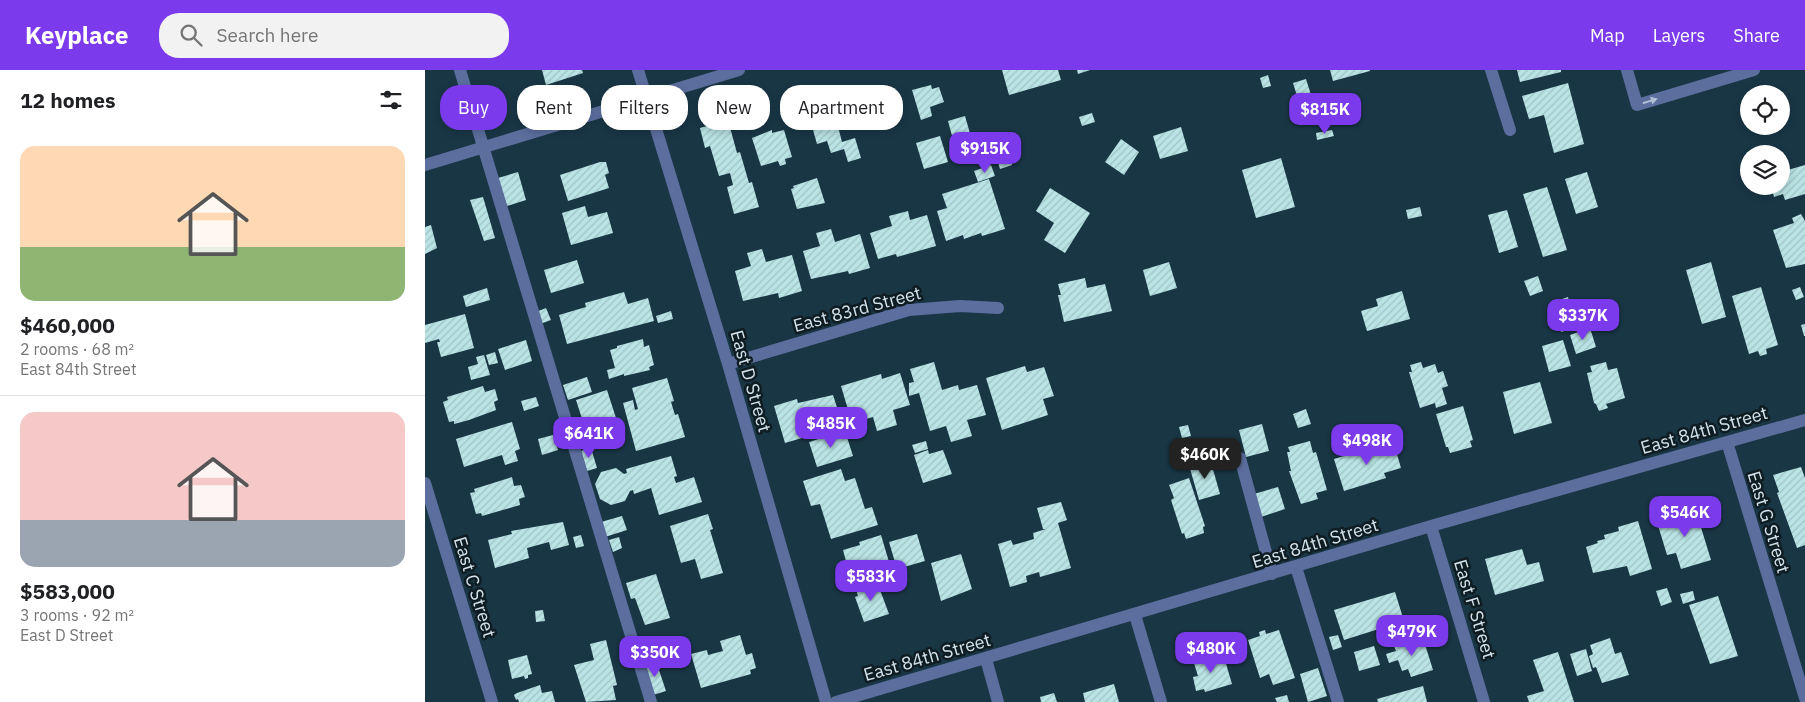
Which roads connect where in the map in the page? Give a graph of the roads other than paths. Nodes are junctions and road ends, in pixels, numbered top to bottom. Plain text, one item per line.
1 (460, 70) edge
2 (638, 70) edge
3 (739, 70) edge
4 (1491, 70) edge
5 (1627, 70) edge
6 (1750, 70) edge
7 (643, 85) edge
8 (688, 85) edge
9 (601, 111) edge
10 (657, 130) edge
11 (1510, 130) dead end
12 (483, 147) junction
13 (425, 165) edge
14 (998, 308) dead end
15 (728, 364) junction
16 (1805, 420) edge
17 (1727, 442) junction
18 (1240, 458) dead end
19 (425, 483) edge
20 (1431, 526) junction
21 (1296, 567) junction
22 (1273, 574) junction
23 (1135, 616) junction
24 (986, 658) junction
25 (1805, 698) edge
26 (492, 702) edge
27 (651, 702) edge
28 (826, 702) edge
29 (836, 702) edge
30 (998, 702) edge
31 (1161, 702) edge
32 (1338, 702) edge
33 (1485, 702) edge

1 - 12 street
2 - 7 street, East D Street
3 - 8 street
4 - 11 street
5 -> 6 street
9 - 12 street
10 - 15 street, East D Street
12 - 13 street
12 - 27 street
14 - 15 street, East 83rd Street
15 - 28 street, East D Street
16 - 17 street, East 84th Street
17 - 20 street, East 84th Street
17 - 25 street, East G Street
18 - 22 street
19 - 26 street, East C Street
20 - 21 street, East 84th Street
20 - 33 street, East F Street
21 - 22 street, East 84th Street
21 - 32 street
22 - 23 street, East 84th Street
23 - 24 street, East 84th Street
23 - 31 street
24 - 29 street, East 84th Street
24 - 30 street

